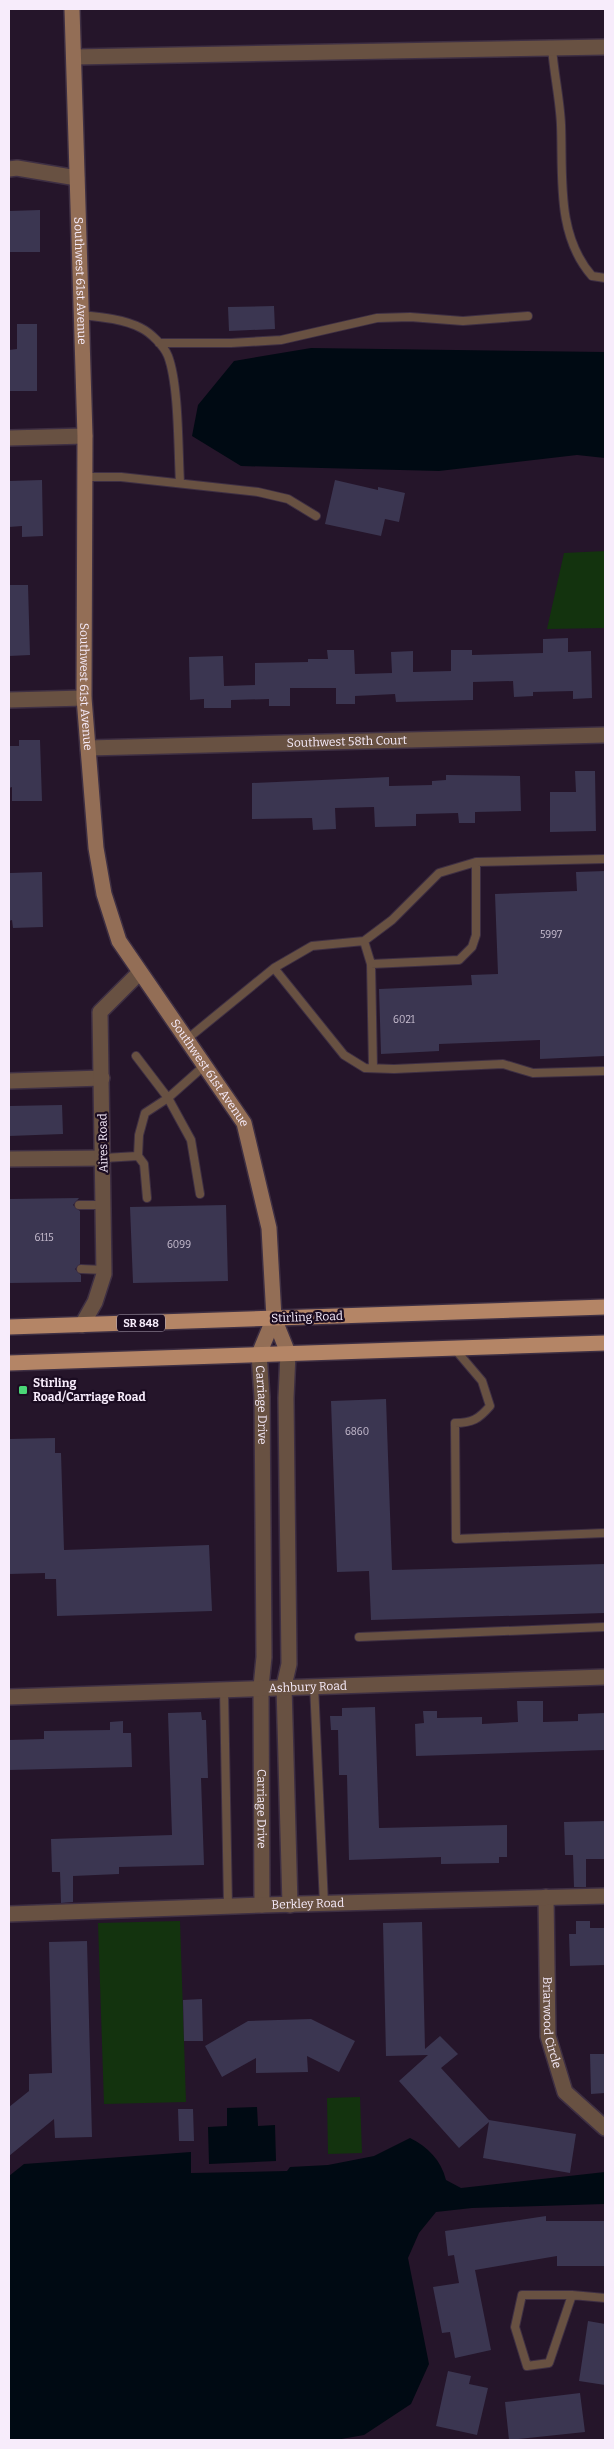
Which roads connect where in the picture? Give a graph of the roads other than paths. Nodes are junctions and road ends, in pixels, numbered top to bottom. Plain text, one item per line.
1 (72, 9) edge
2 (605, 47) edge
3 (552, 48) junction
4 (74, 57) junction
5 (9, 169) edge
6 (77, 178) junction
7 (605, 278) edge
8 (81, 315) junction
9 (528, 316) dead end
10 (159, 343) junction
11 (86, 436) junction
12 (9, 438) edge
13 (85, 477) junction
14 (180, 483) junction
15 (316, 516) dead end
16 (84, 698) junction
17 (9, 700) edge
18 (605, 736) edge
19 (88, 748) junction
20 (605, 859) edge
21 (476, 862) junction
22 (364, 941) junction
23 (371, 964) junction
24 (274, 968) junction
25 (139, 973) junction
26 (186, 1040) junction
27 (136, 1056) dead end
28 (204, 1066) junction
29 (374, 1068) junction
30 (605, 1070) edge
31 (102, 1078) junction
32 (9, 1081) edge
33 (168, 1098) junction
34 (138, 1156) junction
35 (104, 1158) junction
36 (9, 1159) edge
37 (200, 1194) dead end
38 (147, 1198) dead end
39 (80, 1205) dead end
40 (104, 1205) junction
41 (80, 1270) dead end
42 (104, 1270) junction
43 (605, 1307) edge
44 (274, 1318) junction
45 (82, 1325) junction
46 (9, 1327) edge
47 (605, 1343) edge
48 (454, 1348) junction
49 (288, 1353) junction
50 (259, 1354) junction
51 (9, 1363) edge
52 (262, 1429) junction
53 (286, 1429) junction
54 (605, 1533) edge
55 (605, 1628) edge
56 (360, 1636) dead end
57 (605, 1677) edge
58 (314, 1685) junction
59 (284, 1686) junction
60 (261, 1687) junction
61 (224, 1688) junction
62 (9, 1697) edge
63 (605, 1896) edge
64 (546, 1897) junction
65 (262, 1904) junction
66 (324, 1904) junction
67 (290, 1905) junction
68 (228, 1906) junction
69 (9, 1914) edge
70 (605, 2128) edge
71 (572, 2295) junction
72 (605, 2298) edge

1 - 4 street, Southwest 61st Avenue
2 - 3 street
3 - 4 street
3 - 7 lane
4 - 6 street, Southwest 61st Avenue
5 - 6 street
6 - 8 street, Southwest 61st Avenue
8 - 10 lane
8 - 11 street, Southwest 61st Avenue
9 - 10 lane
10 - 14 lane
11 - 12 street
11 - 13 street, Southwest 61st Avenue
13 - 14 lane
13 - 16 street, Southwest 61st Avenue
14 - 15 lane
16 - 17 street
16 - 19 street, Southwest 61st Avenue
18 - 19 street, Southwest 58th Court
19 - 25 street, Southwest 61st Avenue
20 - 21 lane
21 - 22 lane
21 - 23 lane
22 - 23 lane
22 - 24 lane
23 - 29 lane
24 - 26 lane
24 - 29 lane
25 - 26 street, Southwest 61st Avenue
25 - 31 street, Aires Road
26 - 28 street, Southwest 61st Avenue
27 - 33 lane
28 - 33 lane
28 - 44 street, Southwest 61st Avenue
29 - 30 lane
31 - 32 street
31 - 35 street, Aires Road
33 - 34 lane
33 - 37 lane
34 - 35 lane
34 - 38 lane
35 - 36 street
35 - 40 street, Aires Road
39 - 40 lane
40 - 42 street, Aires Road
41 - 42 lane
42 - 45 street, Aires Road
43 - 44 main road, Stirling Road / SR 848
44 - 45 main road, Stirling Road / SR 848
44 - 49 street, Carriage Drive
44 - 50 street, Carriage Drive
45 - 46 main road, Stirling Road / SR 848
47 - 48 main road
48 - 49 main road
48 - 54 lane
49 - 50 main road
49 - 53 street, Carriage Drive
50 - 51 main road
50 - 52 street, Carriage Drive
52 - 53 street
52 - 60 street, Carriage Drive
53 - 59 street, Carriage Drive
55 - 56 lane
57 - 58 street, Ashbury Road
58 - 59 street, Ashbury Road
58 - 66 lane
59 - 60 street, Ashbury Road
59 - 67 street, Carriage Drive
60 - 61 street, Ashbury Road
60 - 65 street, Carriage Drive
61 - 62 street, Ashbury Road
61 - 68 lane
63 - 64 street, Berkley Road
64 - 66 street, Berkley Road
64 - 70 street, Briarwood Circle
65 - 67 street, Berkley Road
65 - 68 street, Berkley Road
66 - 67 street, Berkley Road
68 - 69 street, Berkley Road
71 - 71 lane
71 - 72 lane

